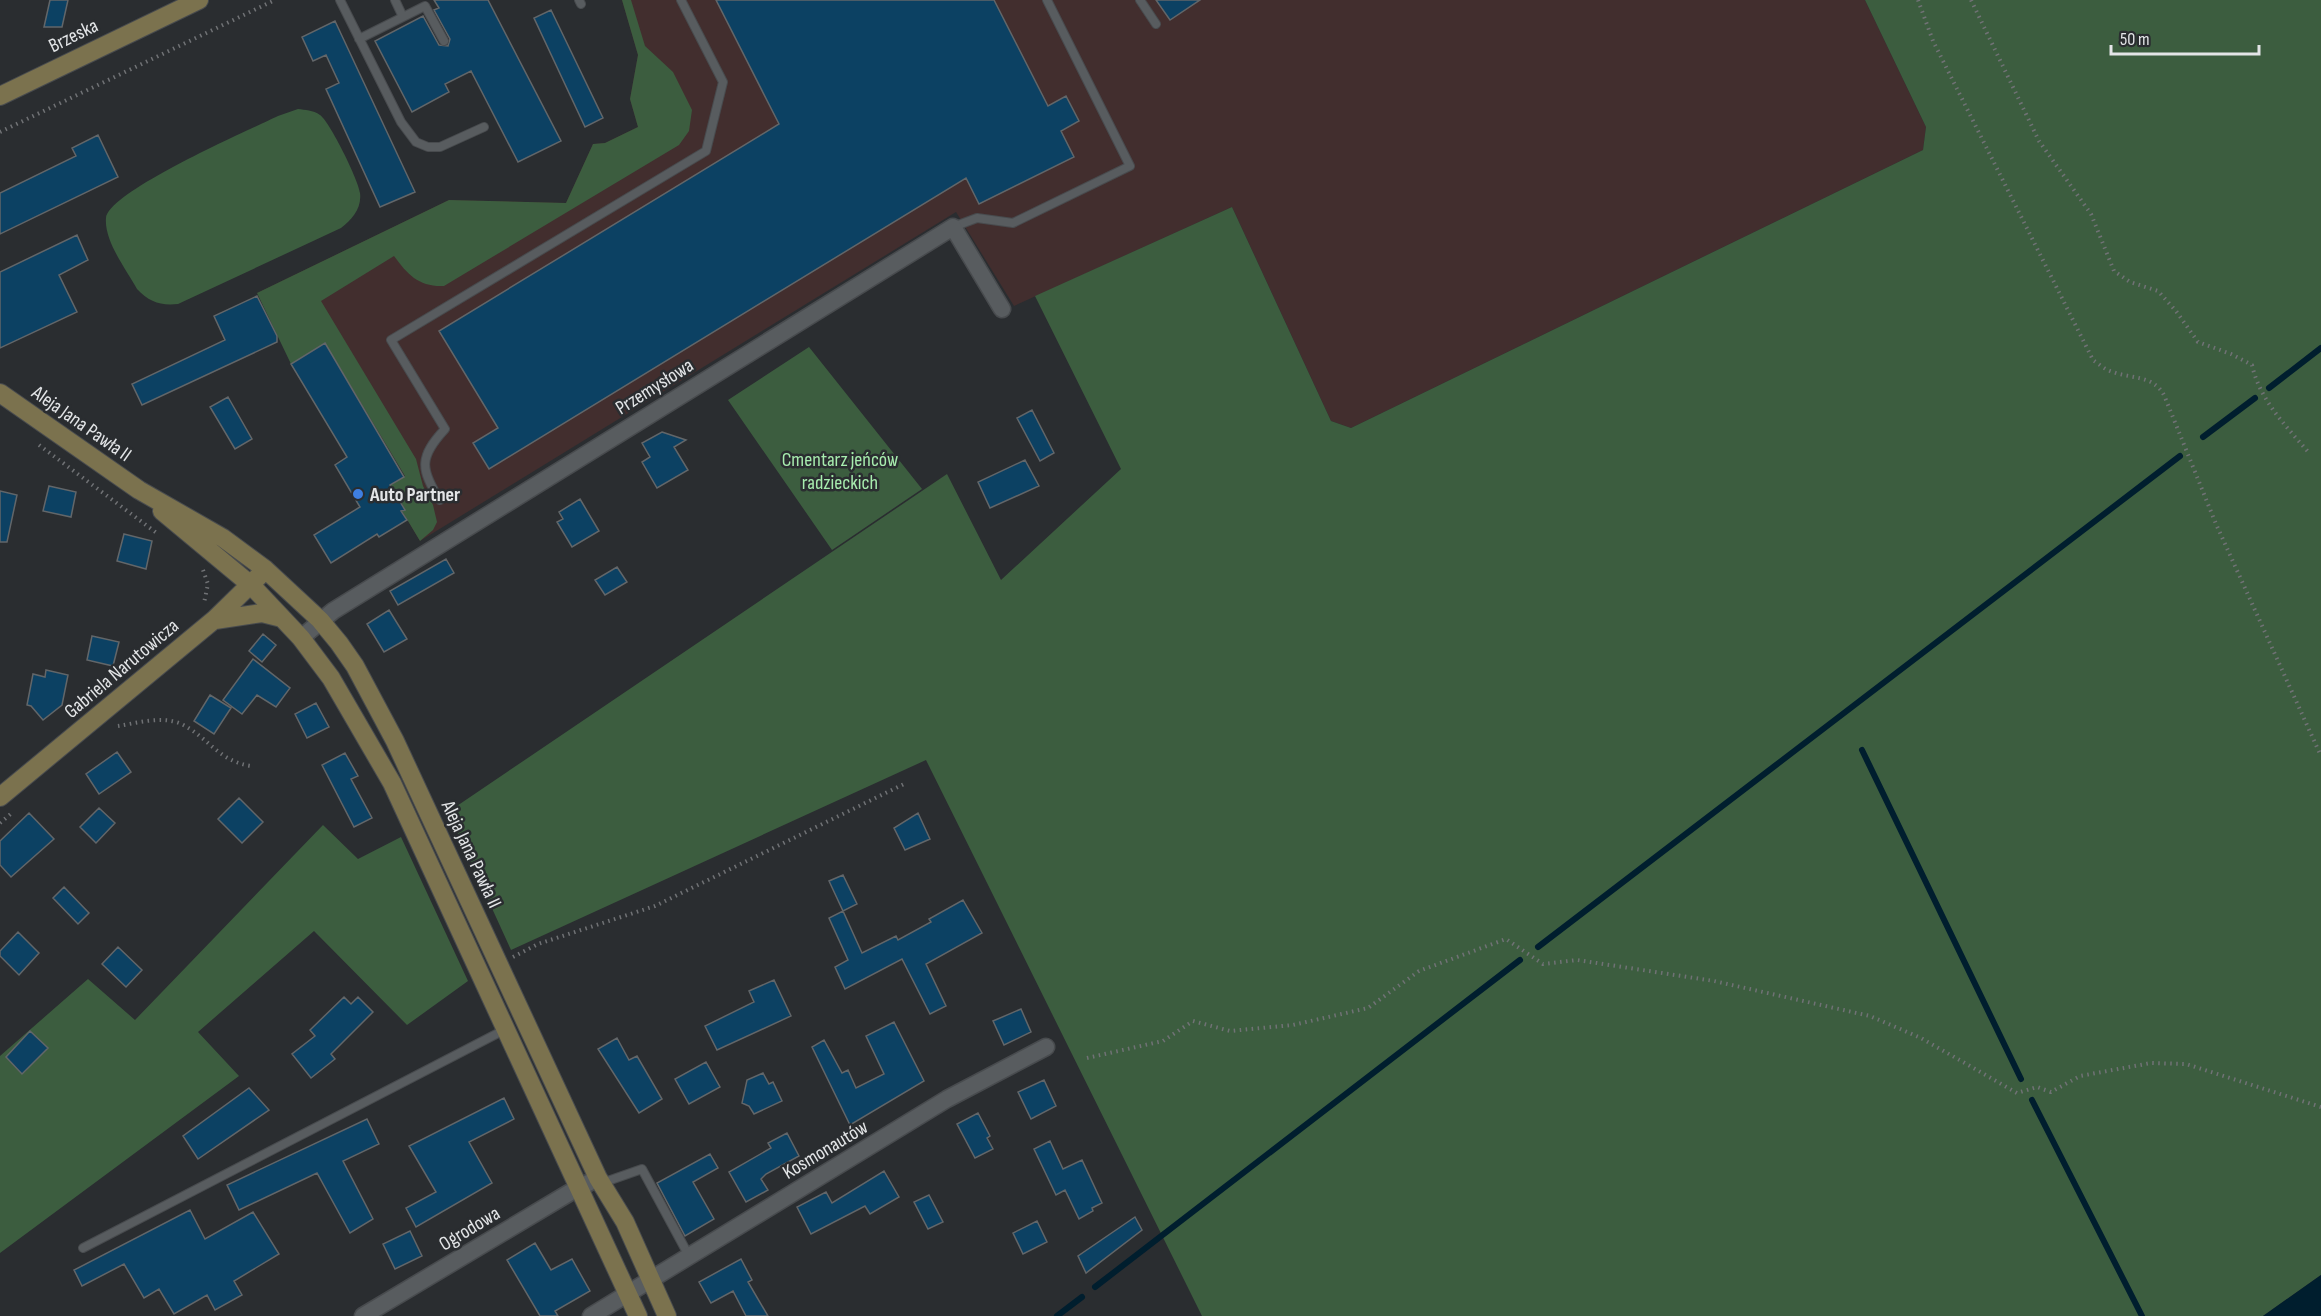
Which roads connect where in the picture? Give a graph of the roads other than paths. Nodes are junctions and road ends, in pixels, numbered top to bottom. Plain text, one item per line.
1 (199, 0) edge
2 (340, 0) edge
3 (395, 0) edge
4 (681, 0) edge
5 (1047, 0) edge
6 (1140, 0) edge
7 (403, 17) junction
8 (1156, 24) dead end
9 (359, 39) junction
10 (444, 41) dead end
11 (0, 96) edge
12 (484, 127) dead end
13 (953, 227) junction
14 (1002, 309) dead end
15 (0, 393) edge
16 (139, 490) junction
17 (440, 500) dead end
18 (265, 569) junction
19 (251, 585) junction
20 (207, 616) junction
21 (282, 618) junction
22 (320, 620) junction
23 (301, 638) junction
24 (0, 797) edge
25 (499, 964) junction
26 (480, 974) junction
27 (506, 1029) junction
28 (1046, 1047) dead end
29 (600, 1181) junction
30 (580, 1186) junction
31 (82, 1248) dead end
32 (689, 1256) junction
33 (652, 1278) junction
34 (629, 1292) junction
35 (363, 1316) edge
36 (591, 1316) edge
37 (638, 1316) edge
38 (665, 1316) edge

1 - 11 street, Brzeska
2 - 9 lane
3 - 7 lane
4 - 17 lane
5 - 13 lane
6 - 8 lane
7 - 9 lane
7 - 10 lane
9 - 12 lane
13 - 14 street
13 - 22 street, Przemysłowa
15 - 16 street, Aleja Jana Pawła II
16 - 18 street, Aleja Jana Pawła II
16 - 19 street, Aleja Jana Pawła II
18 - 19 street, Gabriela Narutowicza
18 - 22 street, Aleja Jana Pawła II
19 - 20 street, Gabriela Narutowicza
19 - 21 street, Aleja Jana Pawła II
20 - 21 street
20 - 24 street, Gabriela Narutowicza
21 - 23 street, Aleja Jana Pawła II
22 - 23 street, Przemysłowa
22 - 25 street, Aleja Jana Pawła II
23 - 26 street, Aleja Jana Pawła II
25 - 26 street
25 - 29 street, Aleja Jana Pawła II
26 - 27 street, Aleja Jana Pawła II
27 - 30 street, Aleja Jana Pawła II
27 - 31 lane
28 - 32 street, Kosmonautów
29 - 30 street, Ogrodowa
29 - 32 lane
29 - 33 street, Aleja Jana Pawła II
30 - 34 street, Aleja Jana Pawła II
30 - 35 street, Ogrodowa
32 - 33 street, Kosmonautów
33 - 34 street, Kosmonautów
33 - 38 street, Aleja Jana Pawła II
34 - 36 street, Kosmonautów
34 - 37 street, Aleja Jana Pawła II
34 - 38 street, Aleja Jana Pawła II

